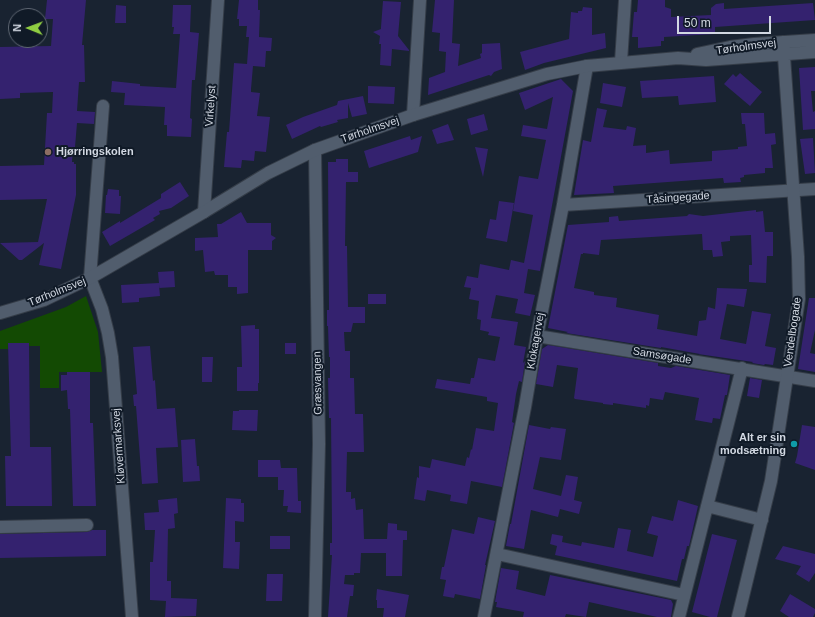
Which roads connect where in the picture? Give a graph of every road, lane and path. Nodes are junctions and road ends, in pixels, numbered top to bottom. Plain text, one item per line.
1 (218, 0) edge
2 (420, 0) edge
3 (625, 0) edge
4 (815, 40) edge
5 (783, 42) junction
6 (815, 52) edge
7 (784, 54) junction
8 (678, 58) junction
9 (621, 62) junction
10 (586, 66) junction
11 (103, 106) dead end
12 (413, 115) junction
13 (315, 150) junction
14 (815, 189) edge
15 (793, 190) junction
16 (563, 205) junction
17 (204, 212) junction
18 (90, 278) junction
19 (0, 313) edge
20 (537, 336) junction
21 (742, 368) junction
22 (787, 376) junction
23 (815, 381) edge
24 (707, 506) junction
25 (762, 520) junction
26 (87, 525) dead end
27 (0, 527) edge
28 (497, 554) junction
29 (684, 595) junction
30 (132, 617) edge
31 (315, 617) edge
32 (484, 617) edge
33 (679, 617) edge
34 (738, 617) edge

1 - 17 street, Virkelyst
2 - 12 street
3 - 9 street
4 - 5 street, Tørholmsvej
5 - 7 street, Vendelbogade
5 - 8 street, Tørholmsvej
6 - 7 street, Tørholmsvej
7 - 8 street, Tørholmsvej
7 - 15 street, Vendelbogade
8 - 9 street, Tørholmsvej
9 - 10 street, Tørholmsvej
10 - 12 street, Tørholmsvej
10 - 16 street, Klokagervej
11 - 18 street, Tørholmsvej
12 - 13 street, Tørholmsvej
13 - 17 street, Tørholmsvej
13 - 31 street, Græsvangen
14 - 15 street, Tåsingegade
15 - 16 street, Tåsingegade
15 - 22 street, Vendelbogade
16 - 20 street, Klokagervej
17 - 18 street, Tørholmsvej
18 - 19 street, Tørholmsvej
18 - 30 street, Kløvermarksvej
20 - 21 street, Samsøgade
20 - 28 street, Klokagervej
21 - 22 street, Samsøgade
21 - 24 street
22 - 23 street, Samsøgade
22 - 25 street, Vendelbogade
24 - 25 street
24 - 29 street
25 - 34 street, Vendelbogade
26 - 27 street
28 - 29 street
28 - 32 street, Klokagervej
29 - 33 street

